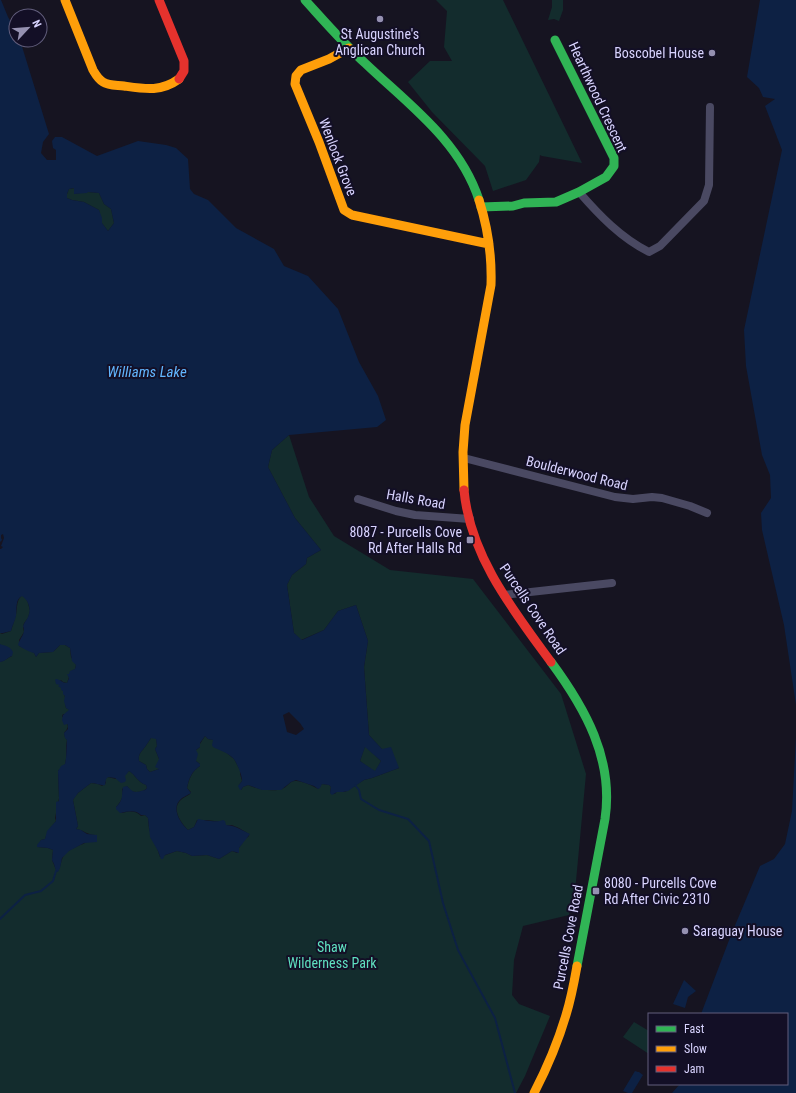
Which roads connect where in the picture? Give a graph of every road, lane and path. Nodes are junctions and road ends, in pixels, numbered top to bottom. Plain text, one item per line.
1 (65, 0) edge
2 (159, 0) edge
3 (305, 0) edge
4 (555, 40) dead end
5 (349, 48) junction
6 (710, 107) dead end
7 (578, 192) junction
8 (481, 207) junction
9 (490, 244) junction
10 (464, 458) junction
11 (358, 499) dead end
12 (707, 513) dead end
13 (470, 519) junction
14 (612, 583) dead end
15 (504, 595) junction
16 (534, 1093) edge

1 - 2 main road
3 - 5 main road, Purcells Cove Road
4 - 7 main road, Hearthwood Crescent
5 - 8 main road, Purcells Cove Road
5 - 9 main road, Wenlock Grove
6 - 7 street
7 - 8 main road, Hearthwood Crescent
8 - 9 main road, Purcells Cove Road
9 - 10 main road, Purcells Cove Road
10 - 12 street, Boulderwood Road
10 - 13 main road, Purcells Cove Road
11 - 13 street, Halls Road
13 - 15 main road, Purcells Cove Road
14 - 15 street
15 - 16 main road, Purcells Cove Road

